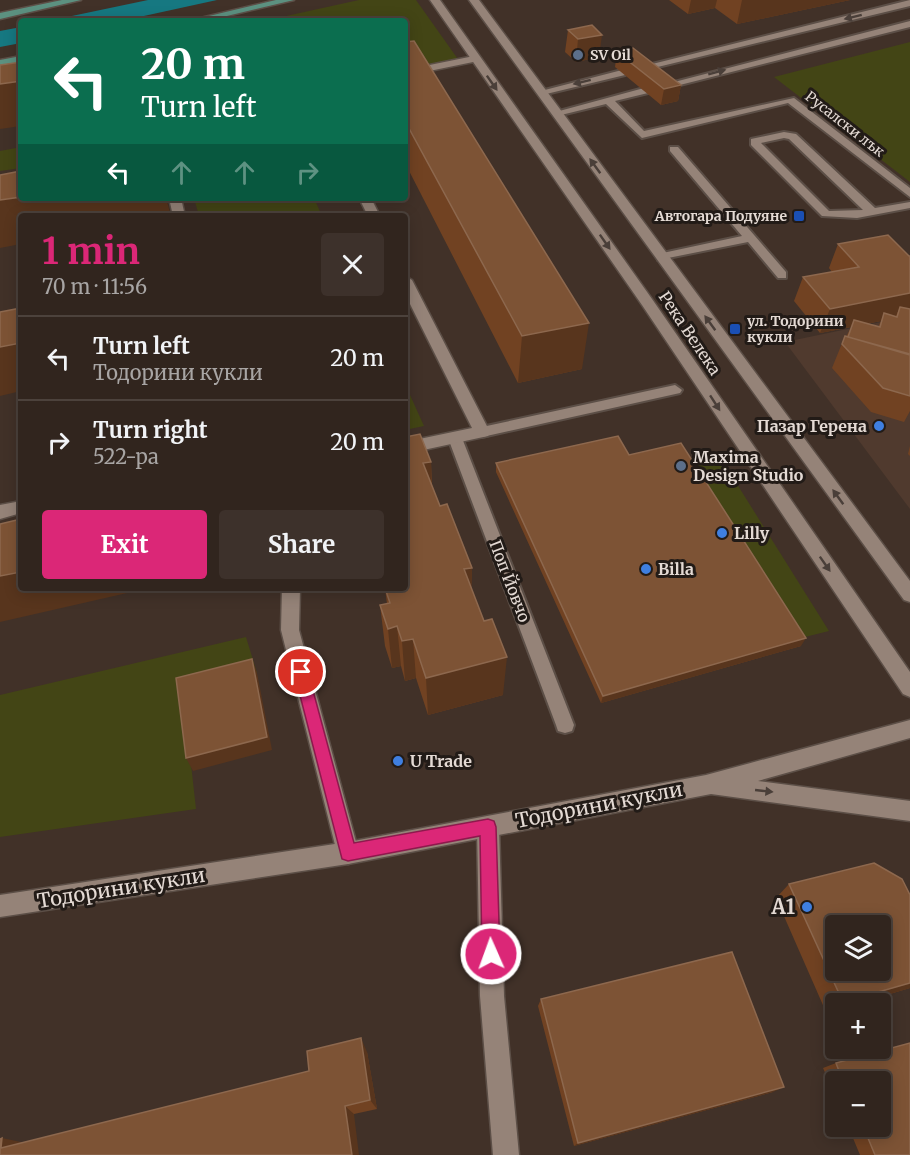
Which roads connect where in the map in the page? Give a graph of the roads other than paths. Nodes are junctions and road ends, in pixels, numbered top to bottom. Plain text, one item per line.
1 (76, 0) edge
2 (289, 0) edge
3 (435, 0) edge
4 (474, 0) edge
5 (910, 3) edge
6 (0, 16) edge
7 (207, 18) edge
8 (910, 24) edge
9 (474, 59) junction
10 (18, 60) edge
11 (0, 63) edge
12 (637, 69) edge
13 (408, 73) edge
14 (622, 73) edge
15 (660, 87) edge
16 (644, 91) edge
17 (542, 92) junction
18 (608, 100) junction
19 (557, 113) junction
20 (674, 149) dead end
21 (910, 194) edge
22 (910, 205) edge
23 (871, 211) junction
24 (751, 238) junction
25 (662, 257) junction
26 (782, 275) dead end
27 (408, 286) edge
28 (675, 390) dead end
29 (482, 432) junction
30 (455, 438) junction
31 (408, 447) edge
32 (18, 508) edge
33 (0, 512) edge
34 (291, 591) edge
35 (910, 595) edge
36 (910, 688) edge
37 (565, 725) dead end
38 (910, 729) edge
39 (706, 785) junction
40 (910, 811) edge
41 (488, 827) junction
42 (348, 853) junction
43 (0, 906) edge
44 (506, 1155) edge

1 - 6 main road
2 - 7 main road
3 - 9 street, Река Велека
4 - 17 street, Река Велека
5 -> 12 lane
15 -> 8 lane
9 - 13 street
9 -> 36 street, Река Велека
10 - 11 main road
14 -> 17 lane
16 - 18 lane
17 - 19 street, Река Велека
18 - 19 lane
18 - 21 lane, Русалски лък
25 -> 19 street, Река Велека
20 - 24 lane
22 - 23 lane
23 - 23 lane
24 - 25 lane
24 - 26 lane
35 -> 25 street, Река Велека
27 - 29 street
28 - 29 lane
29 - 30 street
30 - 31 street
30 - 37 lane, Поп Йовчо
32 - 33 street
34 - 42 street
38 - 39 street, Тодорини кукли
39 -> 40 street
39 - 41 street, Тодорини кукли
41 - 42 street, Тодорини кукли
41 - 44 street
42 - 43 street, Тодорини кукли

